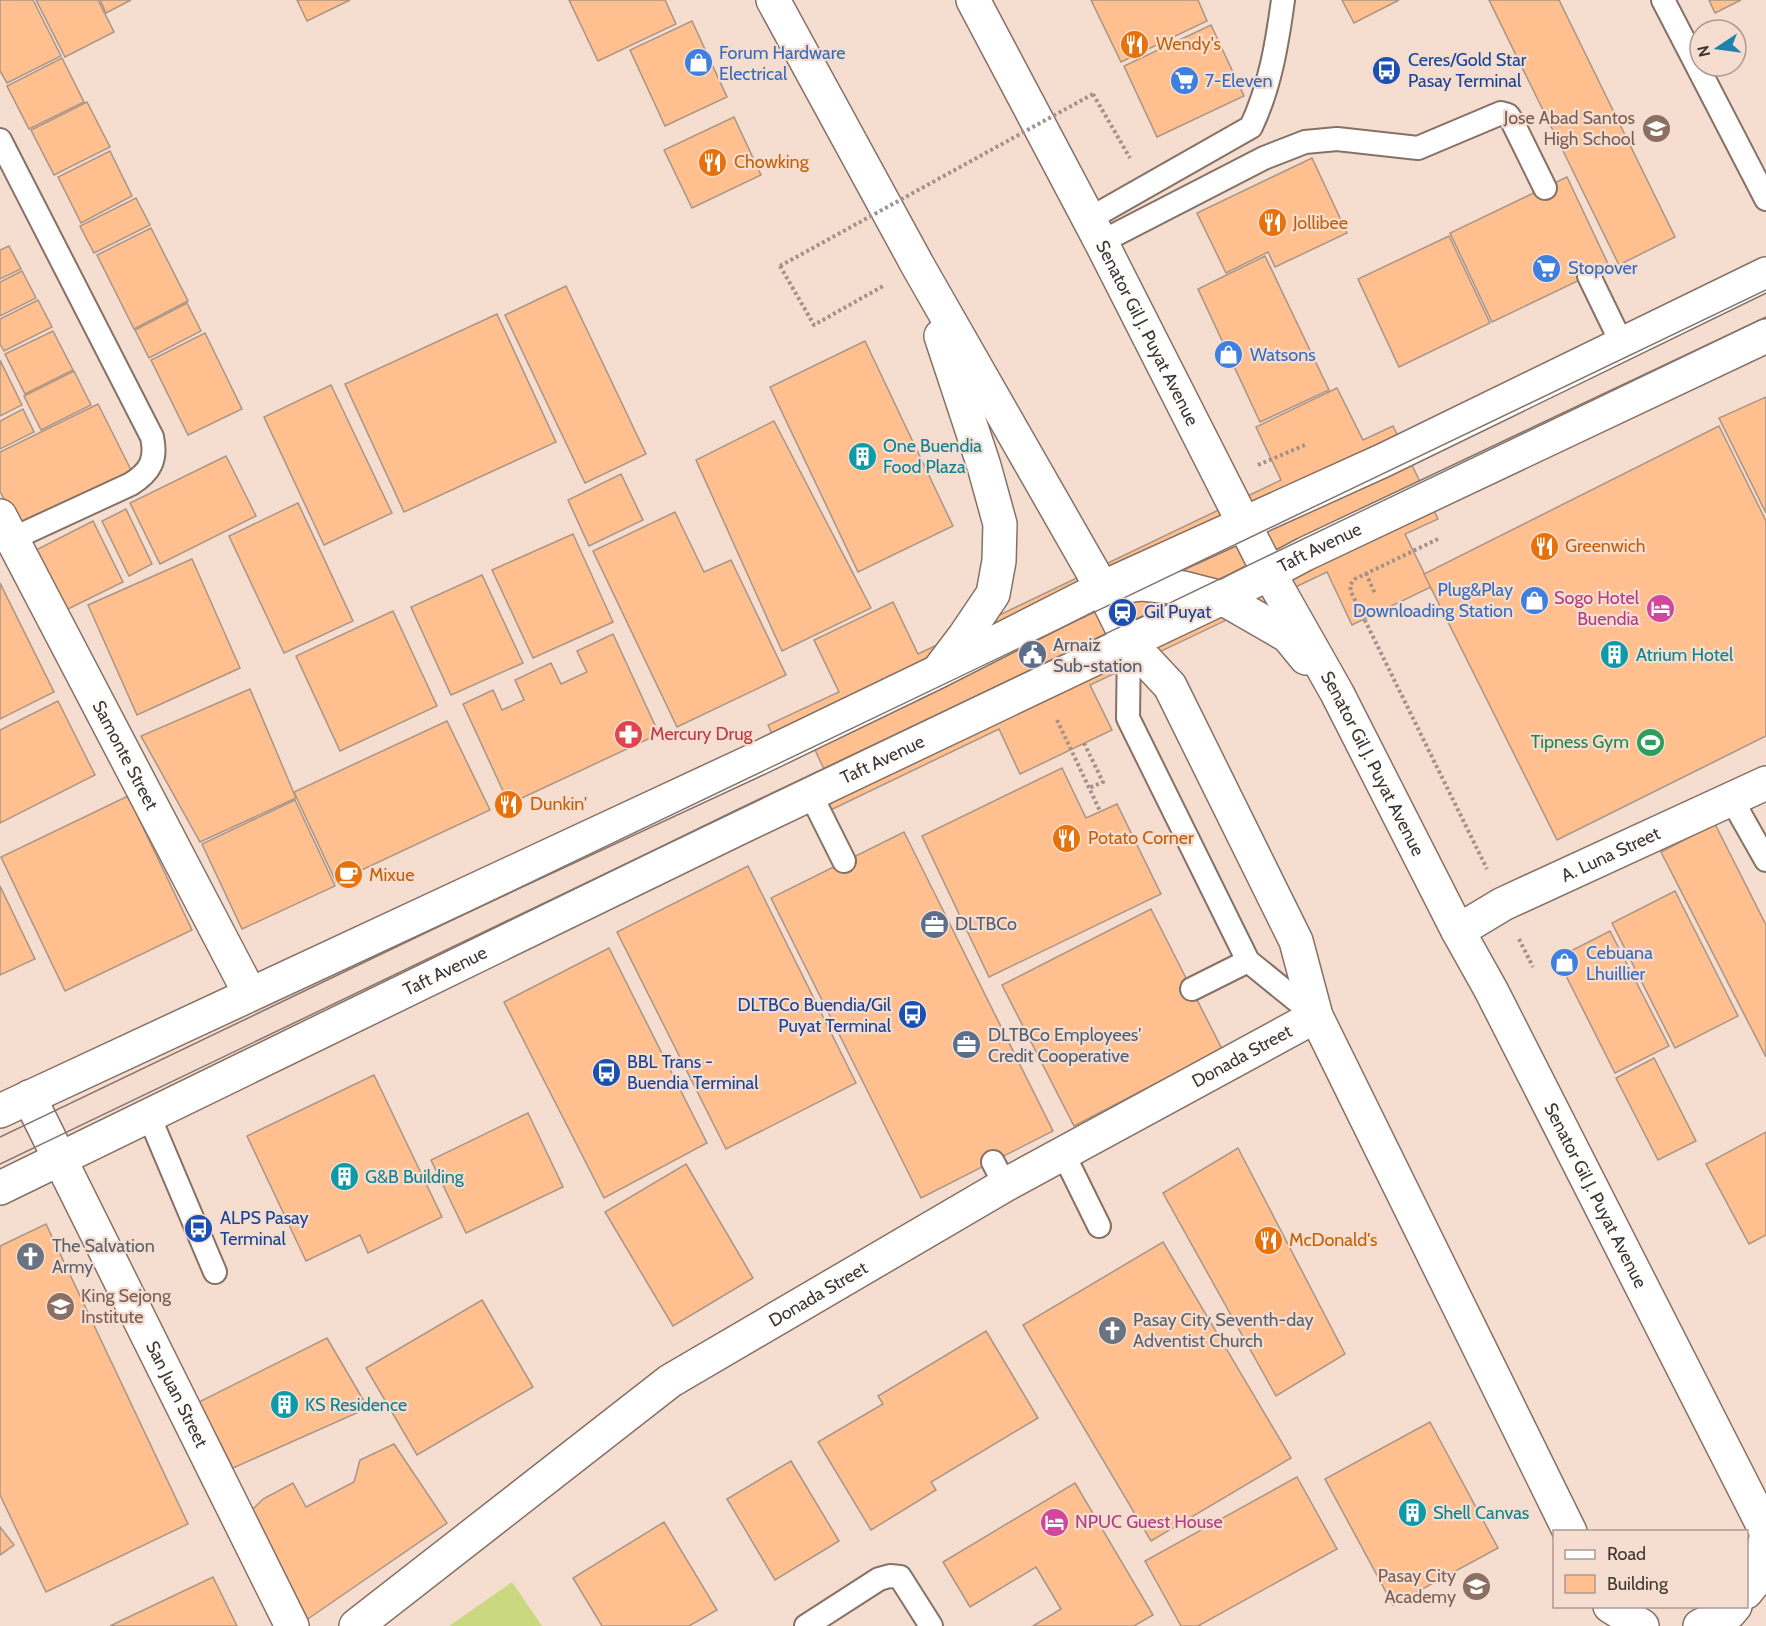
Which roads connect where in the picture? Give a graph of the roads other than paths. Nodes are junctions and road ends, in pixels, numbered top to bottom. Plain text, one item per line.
1 (773, 0) edge
2 (973, 0) edge
3 (1283, 0) edge
4 (1663, 0) edge
5 (0, 140) edge
6 (1545, 188) dead end
7 (1766, 199) edge
8 (1095, 231) junction
9 (918, 266) junction
10 (1766, 274) edge
11 (1589, 276) dead end
12 (1766, 336) edge
13 (1622, 344) junction
14 (1244, 524) junction
15 (6, 528) edge
16 (1269, 573) junction
17 (1102, 588) junction
18 (1222, 598) junction
19 (1129, 642) junction
20 (937, 672) junction
21 (1337, 693) junction
22 (1766, 783) edge
23 (811, 795) junction
24 (1732, 800) junction
25 (1766, 860) edge
26 (844, 861) dead end
27 (1458, 931) junction
28 (1248, 961) junction
29 (1192, 989) dead end
30 (250, 994) junction
31 (1316, 1016) junction
32 (29, 1097) junction
33 (0, 1111) edge
34 (149, 1116) junction
35 (1063, 1153) junction
36 (61, 1159) junction
37 (0, 1188) edge
38 (1099, 1226) dead end
39 (215, 1272) dead end
40 (1569, 1530) edge
41 (1766, 1531) edge
42 (1766, 1538) edge
43 (1748, 1590) edge
44 (1610, 1608) edge
45 (1612, 1608) edge
46 (1733, 1608) edge
47 (292, 1626) edge
48 (356, 1626) edge
49 (806, 1626) edge
50 (932, 1626) edge
51 (1616, 1626) edge
52 (1642, 1626) edge
53 (1700, 1626) edge

1 - 9 main road
2 - 8 main road, Senator Gil J. Puyat Avenue
3 - 8 lane
4 - 7 lane
5 - 15 lane
6 - 8 lane
8 - 14 main road, Senator Gil J. Puyat Avenue
9 - 17 main road
9 - 20 main road
10 - 13 main road
11 - 13 lane
12 - 16 main road, Taft Avenue
13 - 14 main road
14 - 16 main road, Senator Gil J. Puyat Avenue
14 - 17 main road
15 - 30 main road, Samonte Street
16 - 18 main road, Taft Avenue
16 - 21 main road, Senator Gil J. Puyat Avenue
17 - 18 main road
17 - 19 main road
17 - 20 main road
18 - 19 main road, Taft Avenue
18 - 21 main road
19 - 23 main road, Taft Avenue
19 - 28 lane
19 - 31 main road
20 - 30 main road
21 - 27 main road, Senator Gil J. Puyat Avenue
22 - 24 main road, A. Luna Street
23 - 26 lane
23 - 34 main road, Taft Avenue
24 - 25 lane
24 - 27 main road, A. Luna Street
27 - 41 main road, Senator Gil J. Puyat Avenue
28 - 29 lane
28 - 31 lane
30 - 32 main road
31 - 35 main road, Donada Street
31 - 40 main road
32 - 33 main road
32 - 36 main road, San Juan Street
34 - 36 main road, Taft Avenue
34 - 39 lane
35 - 38 lane
35 - 48 main road, Donada Street
36 - 37 main road, Taft Avenue
36 - 47 main road, San Juan Street
42 - 43 main road
44 - 51 main road
45 - 52 main road
46 - 53 main road
49 - 50 lane

